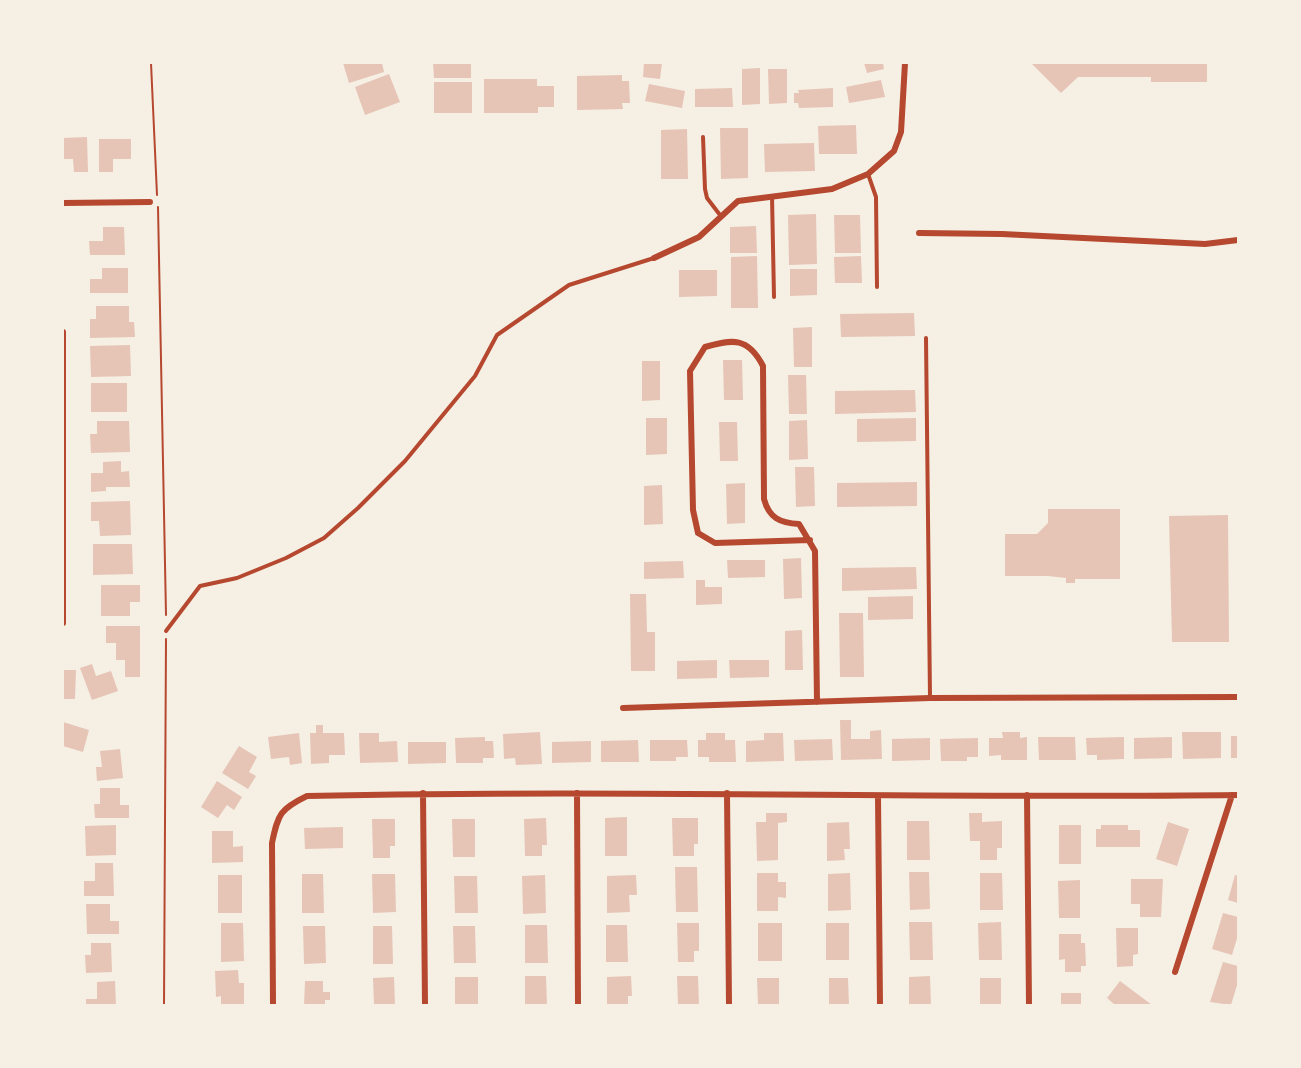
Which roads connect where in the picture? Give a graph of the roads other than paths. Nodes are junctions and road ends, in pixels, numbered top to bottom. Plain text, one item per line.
1 (905, 63) edge
2 (703, 137) dead end
3 (868, 174) junction
4 (772, 195) junction
5 (150, 202) dead end
6 (63, 203) edge
7 (720, 215) junction
8 (919, 233) dead end
9 (1238, 240) edge
10 (654, 258) joint
11 (877, 287) dead end
12 (774, 297) dead end
13 (63, 332) edge
14 (926, 338) dead end
15 (810, 540) junction
16 (64, 623) edge
17 (166, 631) road end
18 (930, 698) junction
19 (1238, 698) edge
20 (817, 702) junction
21 (623, 708) dead end
22 (423, 793) junction
23 (577, 793) junction
24 (727, 793) junction
25 (1027, 795) junction
26 (1235, 795) edge
27 (878, 796) junction
28 (1174, 972) dead end
29 (273, 1005) edge
30 (425, 1005) edge
31 (578, 1005) edge
32 (729, 1005) edge
33 (880, 1005) edge
34 (1029, 1005) edge

1 - 3 street
2 - 7 lane
3 - 4 street
3 - 11 lane
4 - 7 street
4 - 12 lane
5 - 6 street
7 - 10 street
8 - 9 street
10 - 17 lane
13 - 16 street
14 - 18 lane
15 - 15 street
15 - 20 street
18 - 19 street
18 - 20 street
20 - 21 street
22 - 23 street
22 - 29 street
22 - 30 street
23 - 24 street
23 - 31 street
24 - 27 street
24 - 32 street
25 - 26 street
25 - 27 street
25 - 34 street
26 - 28 street
27 - 33 street

